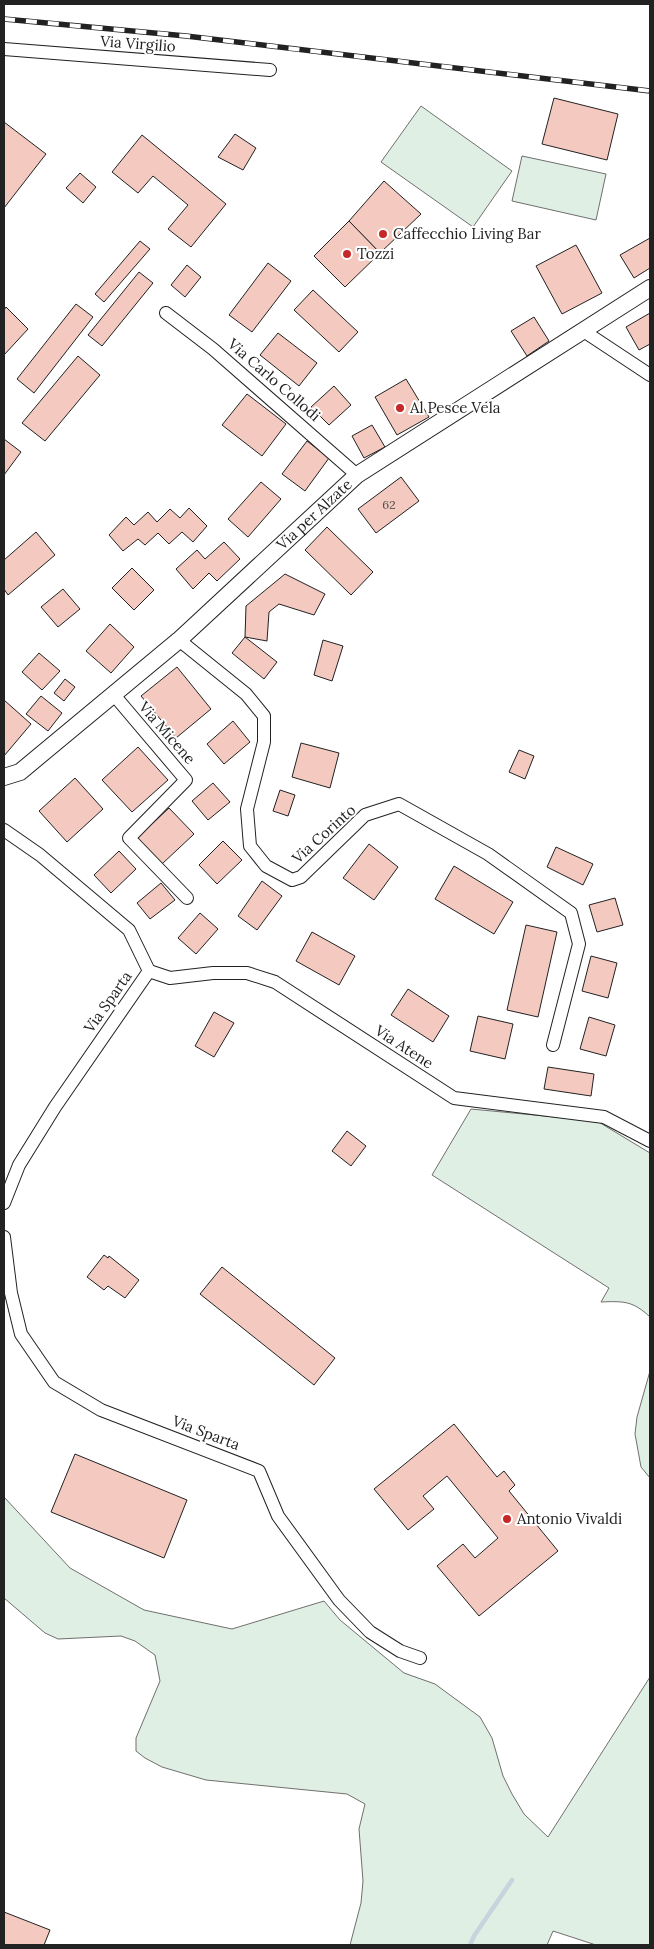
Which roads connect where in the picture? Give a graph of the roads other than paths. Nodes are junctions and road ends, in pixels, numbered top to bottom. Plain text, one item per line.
1 (4, 49) edge
2 (270, 70) dead end
3 (650, 288) edge
4 (166, 313) dead end
5 (582, 330) junction
6 (650, 375) edge
7 (357, 475) junction
8 (179, 640) junction
9 (114, 695) junction
10 (4, 777) edge
11 (4, 830) edge
12 (187, 898) dead end
13 (149, 971) junction
14 (553, 1045) dead end
15 (650, 1141) edge
16 (4, 1204) edge
17 (4, 1238) edge
18 (420, 1658) dead end

1 - 2 street, Via Virgilio
3 - 5 street, Via per Alzate
4 - 7 street, Via Carlo Collodi
5 - 6 street
5 - 7 street, Via per Alzate
7 - 8 street, Via per Alzate
8 - 9 street, Via per Alzate
8 - 14 street, Via Corinto
9 - 10 street, Via per Alzate
9 - 12 street, Via Micene
11 - 13 street, Via Sparta
13 - 15 street, Via Atene
13 - 16 street, Via Sparta
17 - 18 street, Via Sparta

